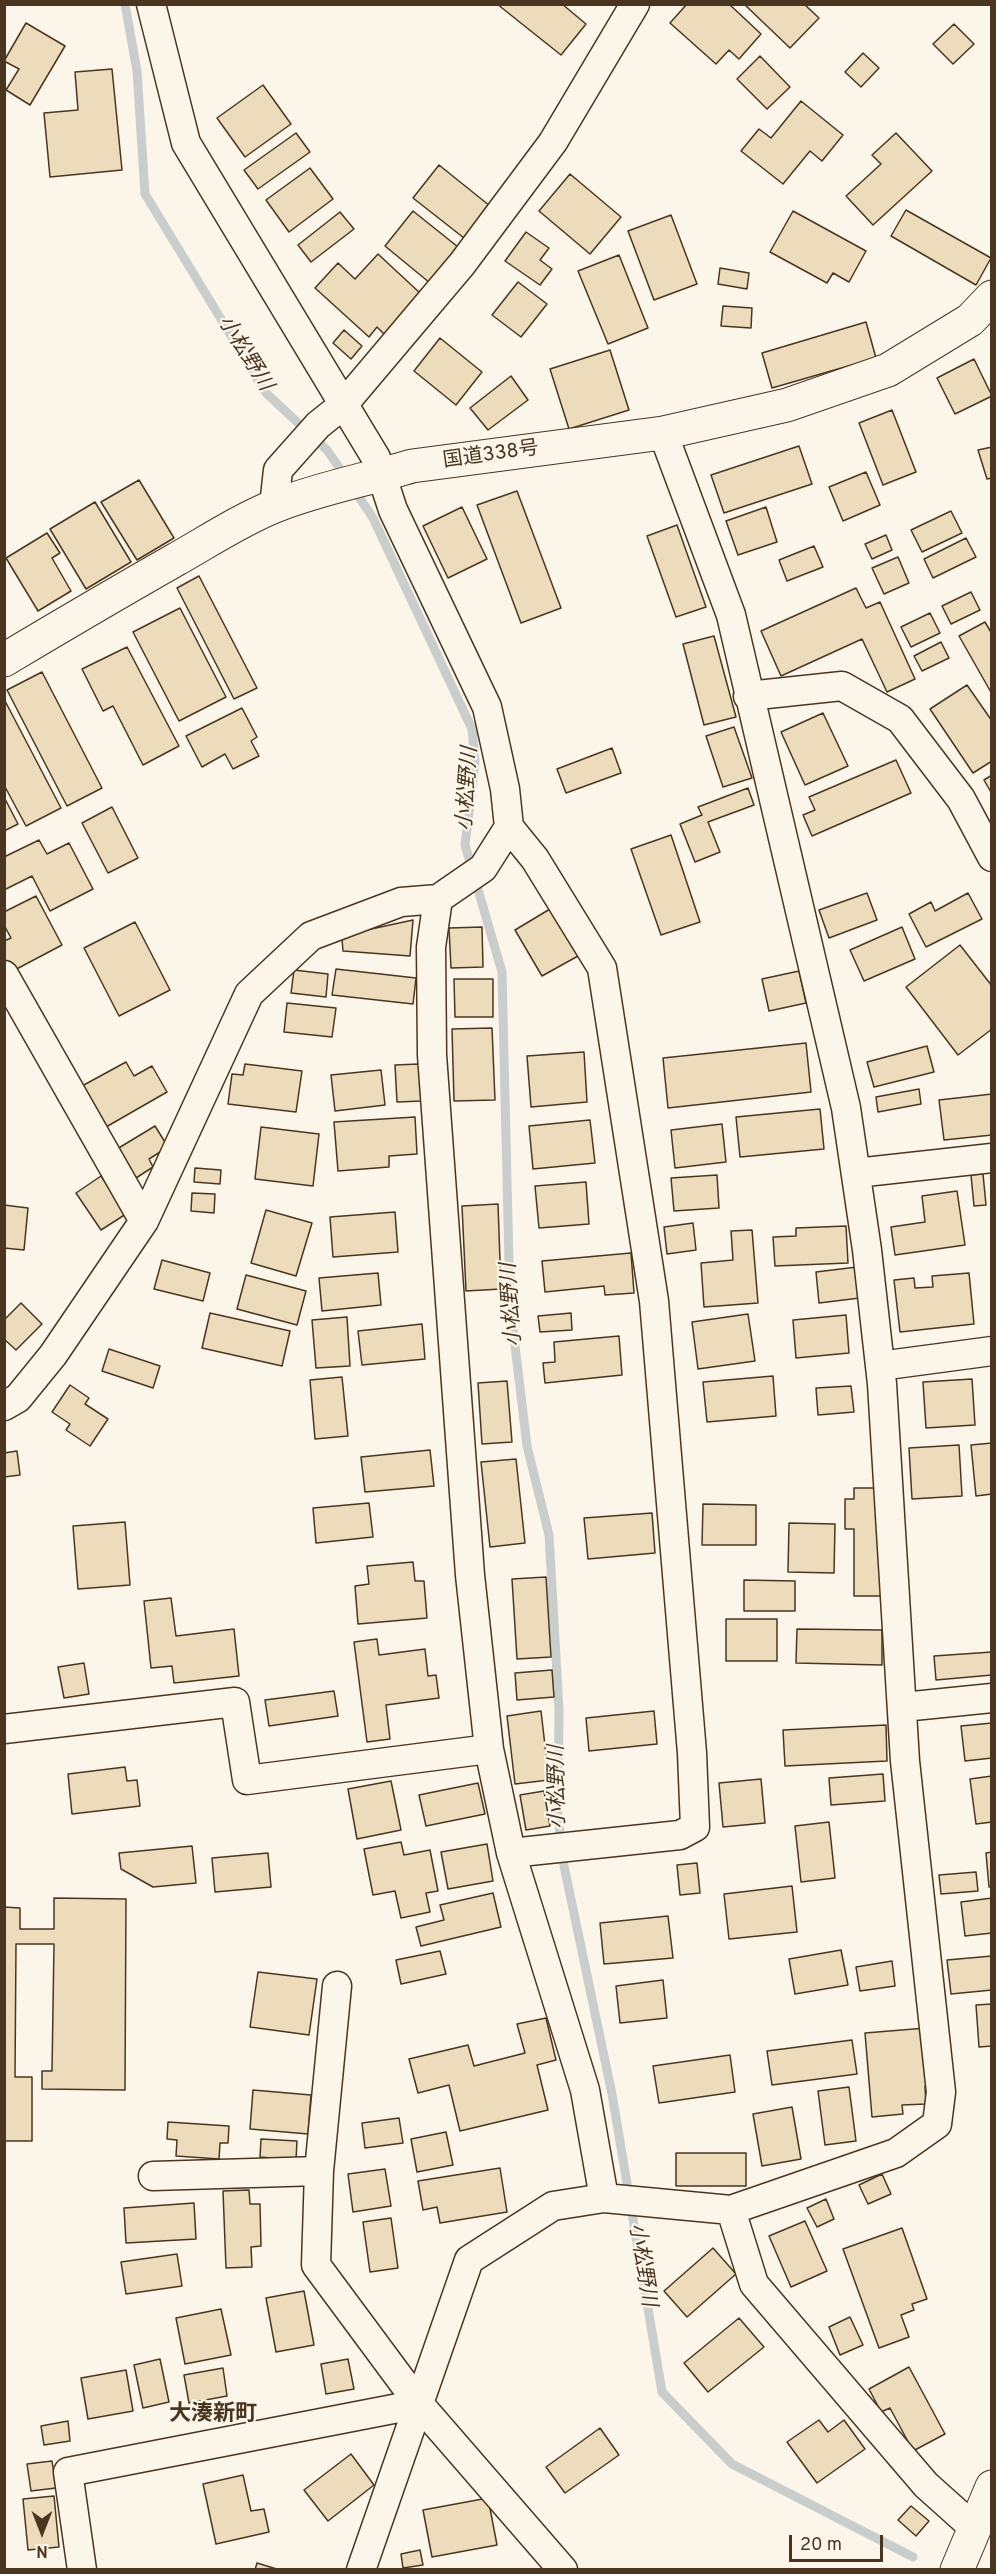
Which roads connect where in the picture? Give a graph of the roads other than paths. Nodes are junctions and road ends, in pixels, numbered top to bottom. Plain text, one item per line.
1 (151, 4) edge
2 (635, 4) edge
3 (992, 297) edge
4 (343, 405) junction
5 (663, 433) junction
6 (374, 477) junction
7 (274, 506) junction
8 (4, 660) edge
9 (748, 696) junction
10 (509, 827) junction
11 (992, 857) edge
12 (449, 892) junction
13 (4, 975) edge
14 (992, 1158) edge
15 (856, 1173) junction
16 (144, 1221) junction
17 (992, 1352) edge
18 (880, 1366) junction
19 (4, 1406) edge
20 (992, 1698) edge
21 (903, 1707) junction
22 (4, 1729) edge
23 (489, 1749) junction
24 (511, 1852) junction
25 (337, 1986) dead end
26 (319, 2171) junction
27 (153, 2176) dead end
28 (611, 2198) junction
29 (731, 2210) junction
30 (419, 2404) junction
31 (992, 2487) edge
32 (974, 2528) junction
33 (82, 2570) edge
34 (361, 2570) edge
35 (563, 2570) edge
36 (957, 2570) edge

1 - 4 street
2 - 4 street
3 - 5 highway, 国道338号
4 - 6 street
4 - 7 street
5 - 6 highway, 国道338号
5 - 9 street
6 - 7 highway, 国道338号
6 - 10 street
7 - 8 highway, 国道338号
9 - 11 street
9 - 15 street
10 - 12 street
10 - 24 street
12 - 16 street
12 - 23 street
13 - 16 street
14 - 15 street
15 - 18 street
16 - 19 street
17 - 18 street
18 - 21 street
20 - 21 street
21 - 29 street
22 - 23 street
23 - 24 street
24 - 28 street
25 - 26 street
26 - 27 street
26 - 30 street
28 - 29 street
28 - 30 street
29 - 32 street
30 - 33 street
30 - 34 street
30 - 35 street
31 - 32 highway
32 - 36 highway

